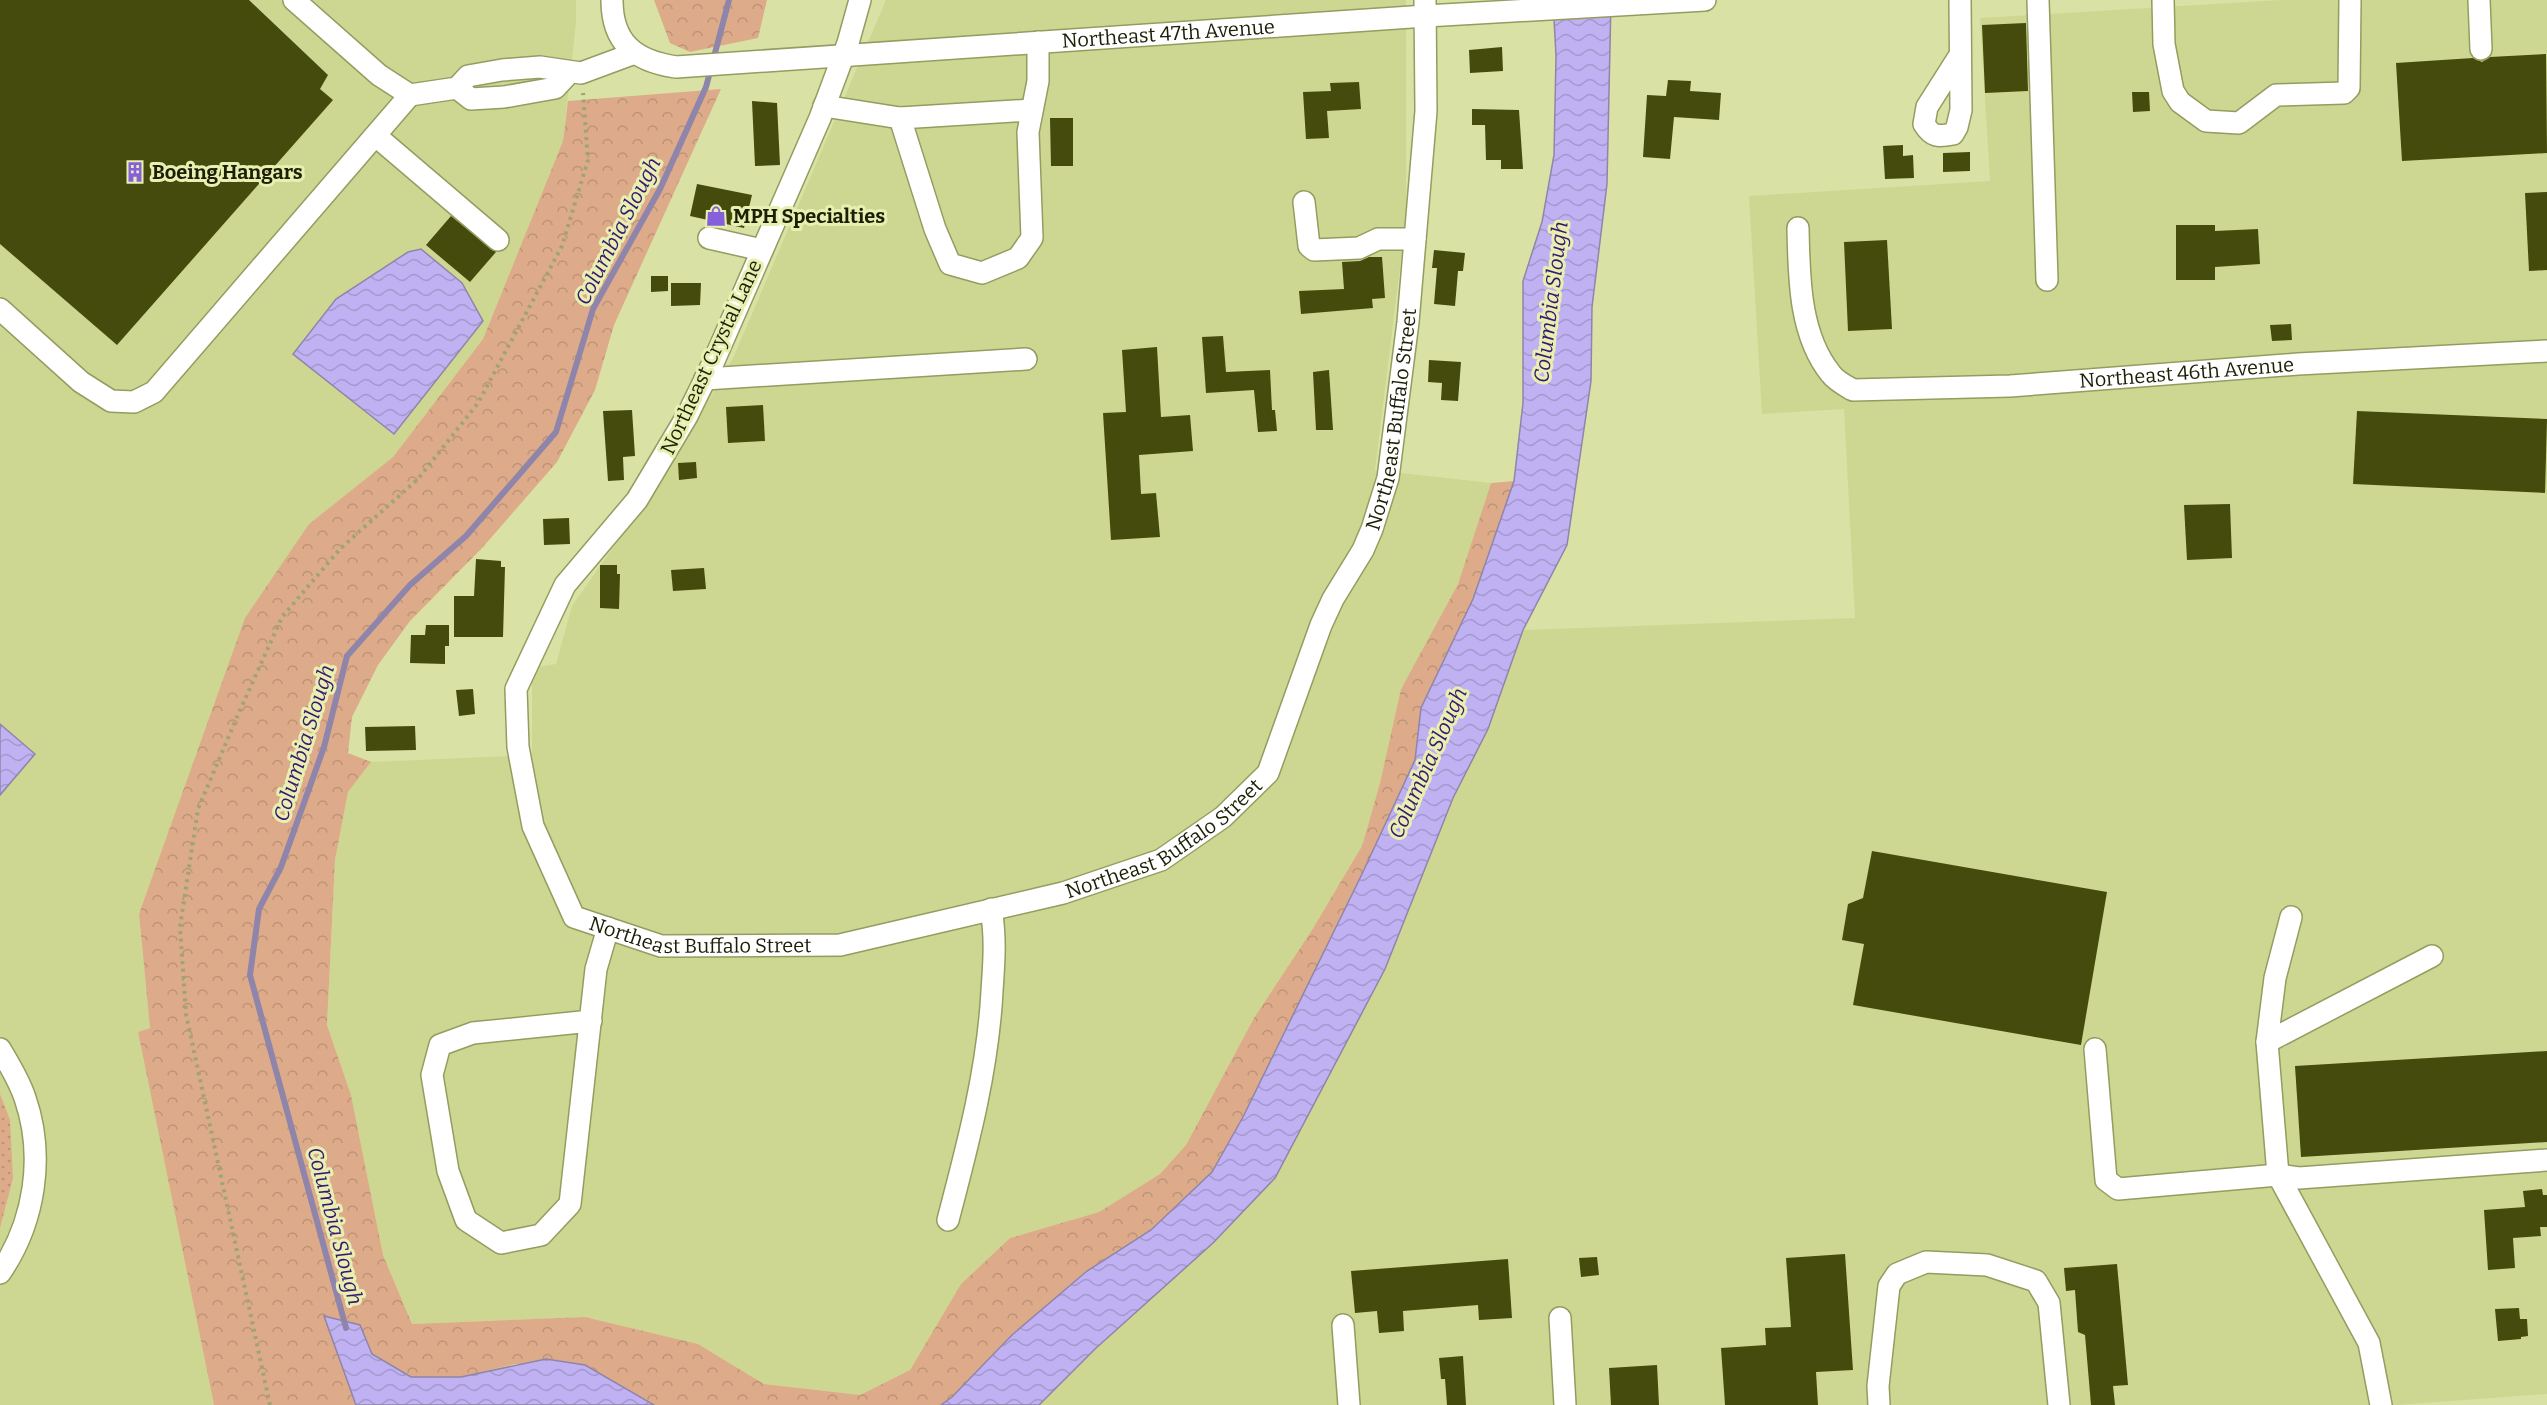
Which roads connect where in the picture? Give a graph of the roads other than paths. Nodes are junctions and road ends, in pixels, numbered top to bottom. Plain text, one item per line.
1 (294, 0) edge
2 (612, 0) edge
3 (860, 0) edge
4 (1705, 0) edge
5 (1960, 0) edge
6 (2038, 0) edge
7 (2163, 0) edge
8 (2350, 0) edge
9 (2479, 0) edge
10 (1426, 8) edge
11 (1038, 42) junction
12 (2481, 50) dead end
13 (635, 53) junction
14 (1960, 55) dead end
15 (843, 56) junction
16 (410, 95) junction
17 (824, 106) junction
18 (1032, 110) junction
19 (900, 118) junction
20 (376, 136) junction
21 (1305, 202) dead end
22 (1798, 228) dead end
23 (709, 238) dead end
24 (1416, 238) junction
25 (498, 240) dead end
26 (762, 250) junction
27 (2047, 280) dead end
28 (0, 309) edge
29 (2547, 351) edge
30 (1026, 359) dead end
31 (705, 380) junction
32 (521, 760) joint
33 (991, 909) junction
34 (2291, 917) dead end
35 (608, 928) junction
36 (2432, 956) dead end
37 (591, 1021) junction
38 (2267, 1042) junction
39 (0, 1048) edge
40 (2095, 1049) dead end
41 (2547, 1160) edge
42 (2278, 1174) junction
43 (948, 1220) dead end
44 (0, 1273) edge
45 (1560, 1318) dead end
46 (1343, 1325) dead end
47 (1349, 1405) edge
48 (1565, 1405) edge
49 (1879, 1405) edge
50 (2059, 1405) edge
51 (2381, 1405) edge

1 - 16 street
2 - 13 street
3 - 15 street, Northeast Crystal Lane
4 - 10 street, Northeast 47th Avenue
5 - 14 street
6 - 27 street
7 - 8 street
9 - 12 street
10 - 11 street, Northeast 47th Avenue
10 - 24 street, Northeast Buffalo Street
11 - 15 street, Northeast 47th Avenue
11 - 18 street
13 - 15 street, Northeast 47th Avenue
13 - 16 street
15 - 17 street, Northeast Crystal Lane
16 - 20 street
17 - 19 street
17 - 26 street, Northeast Crystal Lane
18 - 19 street
18 - 19 street
20 - 25 street
20 - 28 street
21 - 24 street
22 - 29 street, Northeast 46th Avenue
23 - 26 street
24 - 33 street, Northeast Buffalo Street
26 - 31 street, Northeast Crystal Lane
30 - 31 street
31 - 32 street, Northeast Crystal Lane
32 - 35 street, Northeast Buffalo Street
33 - 35 street, Northeast Buffalo Street
33 - 43 street
34 - 38 street
35 - 37 street
36 - 38 street
37 - 37 street
38 - 42 street
39 - 44 street
40 - 42 street
41 - 42 street
42 - 51 street
45 - 48 street
46 - 47 street
49 - 50 street

